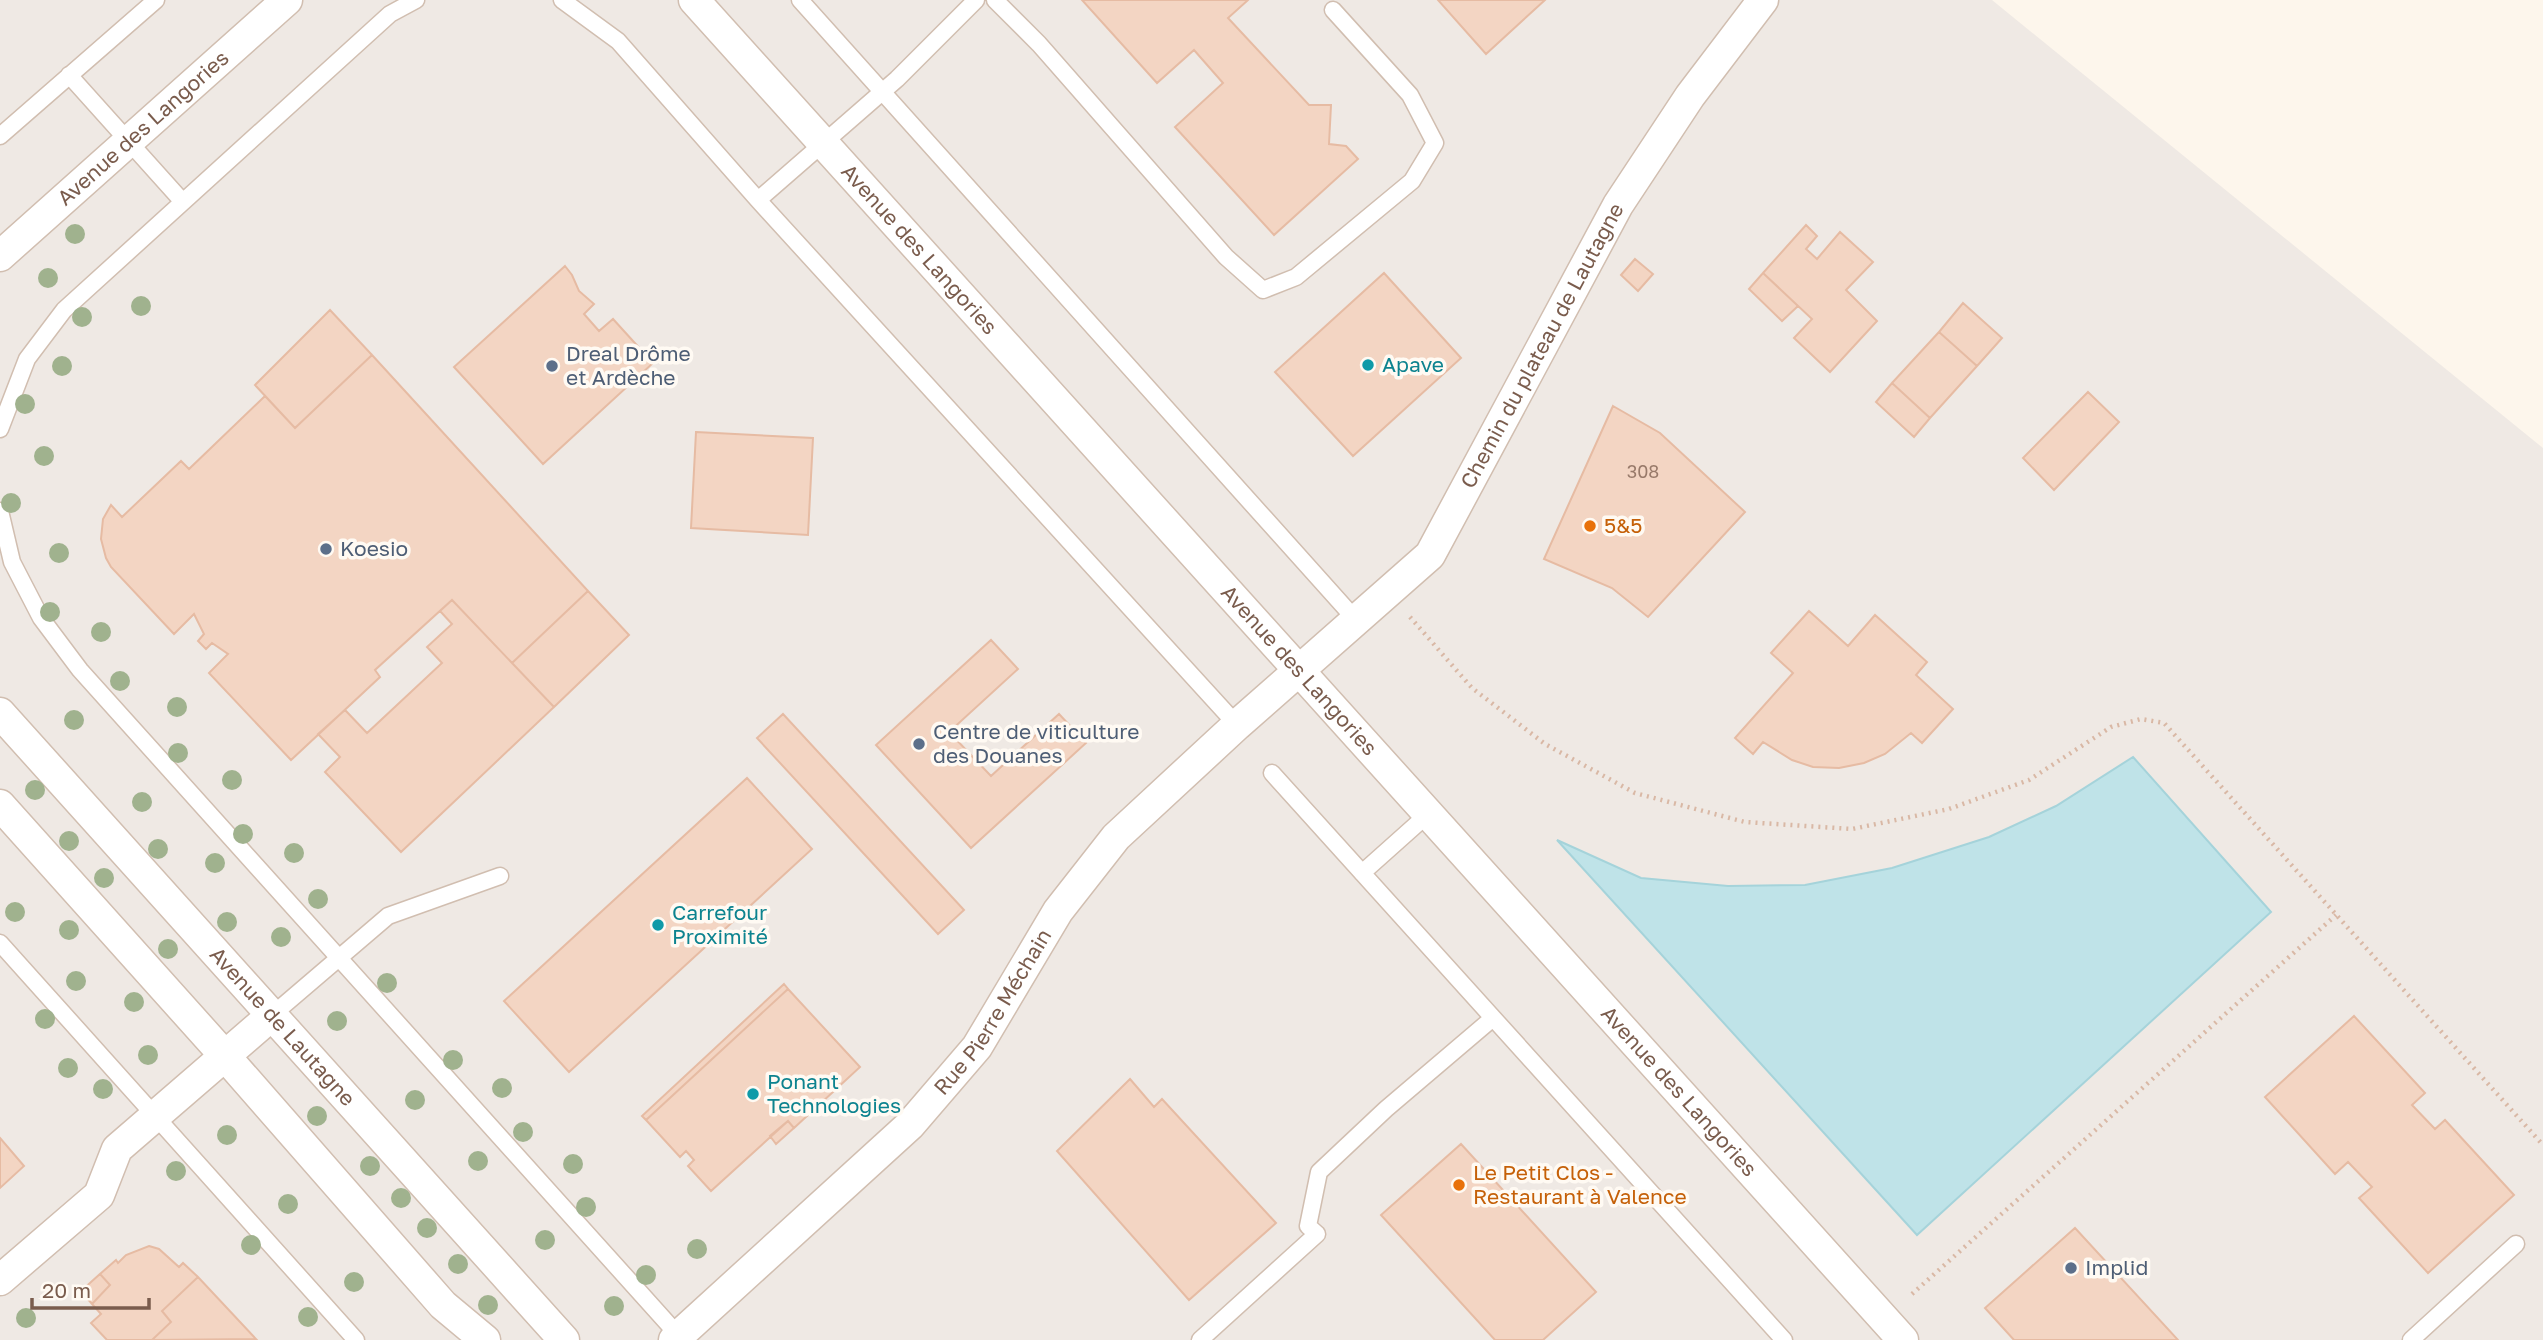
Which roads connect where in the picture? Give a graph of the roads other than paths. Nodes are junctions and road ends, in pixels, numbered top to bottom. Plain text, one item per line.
1 (156, 0) edge
2 (286, 0) edge
3 (416, 0) edge
4 (562, 0) edge
5 (694, 0) edge
6 (800, 0) edge
7 (976, 0) edge
8 (995, 0) edge
9 (1763, 0) edge
10 (1334, 10) dead end
11 (69, 75) junction
12 (883, 92) junction
13 (0, 136) edge
14 (129, 141) junction
15 (823, 143) junction
16 (758, 200) junction
17 (183, 202) junction
18 (0, 256) edge
19 (0, 429) edge
20 (0, 511) edge
21 (1356, 620) junction
22 (1299, 672) junction
23 (0, 713) edge
24 (1237, 725) junction
25 (1272, 773) dead end
26 (0, 805) edge
27 (1427, 815) junction
28 (1362, 873) junction
29 (500, 876) dead end
30 (0, 943) edge
31 (339, 957) junction
32 (271, 1016) junction
33 (1493, 1018) junction
34 (225, 1056) junction
35 (155, 1115) junction
36 (2516, 1244) dead end
37 (0, 1280) edge
38 (677, 1338) edge
39 (356, 1340) edge
40 (485, 1340) edge
41 (564, 1340) edge
42 (1200, 1340) edge
43 (1784, 1340) edge
44 (1903, 1340) edge
45 (2411, 1340) edge

1 - 11 lane
2 - 14 street, Avenue des Langories
3 - 17 lane
4 - 16 lane
5 - 15 street, Avenue des Langories
6 - 12 lane
7 - 12 lane
8 - 10 lane
9 - 21 street, Chemin du plateau de Lautagne
11 - 13 lane
11 - 14 lane
12 - 15 lane
12 - 21 lane
14 - 17 lane
14 - 18 street, Avenue des Langories
15 - 16 lane
15 - 22 street, Avenue des Langories
16 - 24 lane
17 - 19 lane
20 - 31 lane
21 - 22 street, Chemin du plateau de Lautagne
22 - 24 street, Rue Pierre Méchain
22 - 27 street, Avenue des Langories
23 - 32 street, Avenue de Lautagne
24 - 38 street, Rue Pierre Méchain
25 - 28 lane
26 - 34 street
27 - 28 lane
27 - 44 street, Avenue des Langories
28 - 33 lane
29 - 31 lane
30 - 35 lane
31 - 32 lane
31 - 38 lane
32 - 34 street
32 - 41 street, Avenue de Lautagne
33 - 42 lane
33 - 43 lane
34 - 35 street
34 - 40 street
35 - 37 street
35 - 39 lane
36 - 45 lane

